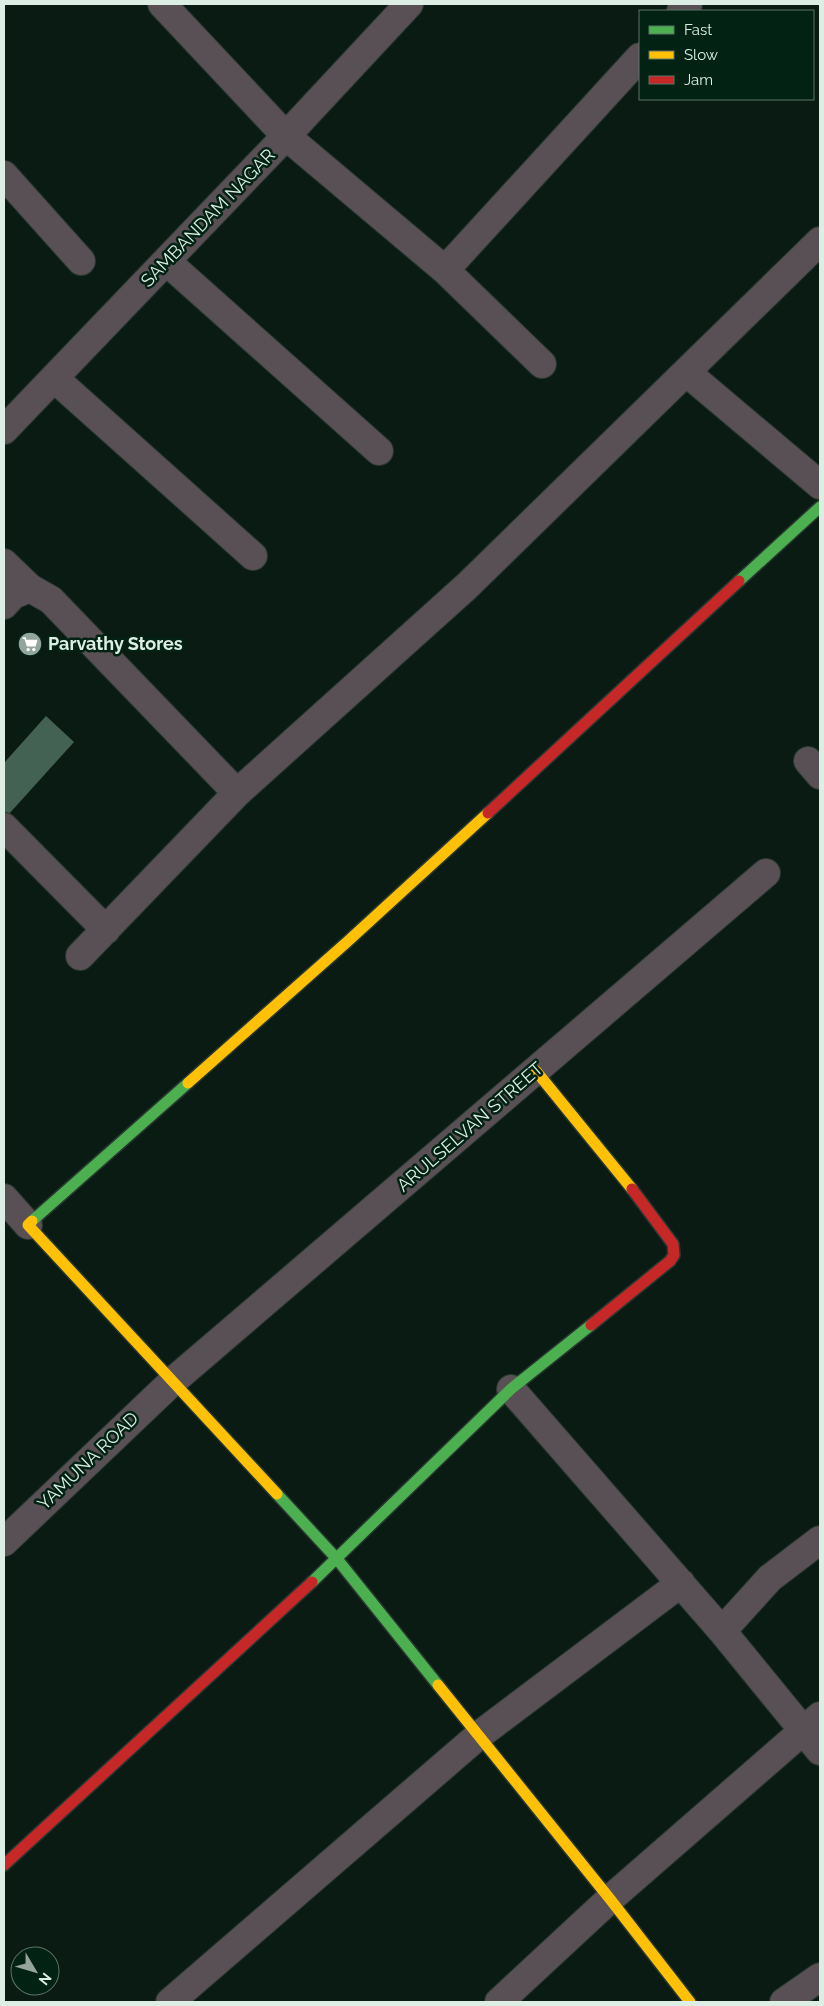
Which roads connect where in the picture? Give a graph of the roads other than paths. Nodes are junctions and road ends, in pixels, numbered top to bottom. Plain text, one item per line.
1 (162, 4) edge
2 (409, 4) edge
3 (639, 57) edge
4 (286, 136) junction
5 (4, 175) edge
6 (820, 241) edge
7 (81, 261) dead end
8 (166, 261) junction
9 (445, 270) junction
10 (542, 364) dead end
11 (686, 372) junction
12 (54, 378) junction
13 (4, 430) edge
14 (379, 451) dead end
15 (820, 485) edge
16 (820, 507) edge
17 (253, 556) dead end
18 (4, 563) edge
19 (30, 588) junction
20 (4, 605) edge
21 (237, 793) junction
22 (4, 826) edge
23 (766, 873) dead end
24 (106, 930) junction
25 (80, 956) dead end
26 (536, 1071) junction
27 (4, 1198) edge
28 (28, 1225) junction
29 (173, 1381) junction
30 (511, 1388) junction
31 (5, 1539) edge
32 (820, 1540) edge
33 (337, 1559) junction
34 (681, 1583) junction
35 (722, 1631) junction
36 (815, 1733) edge
37 (478, 1736) junction
38 (4, 1865) edge
39 (610, 1899) junction
40 (820, 1977) edge
41 (170, 2002) edge
42 (499, 2002) edge
43 (690, 2002) edge
44 (784, 2002) edge

1 - 4 street
2 - 4 street, SAMBANDAM NAGAR
3 - 9 street
4 - 8 street, SAMBANDAM NAGAR
4 - 9 street
5 - 7 street
6 - 11 street
8 - 12 street, SAMBANDAM NAGAR
8 - 14 street
9 - 10 street
11 - 15 street
11 - 21 street
12 - 13 street, SAMBANDAM NAGAR
12 - 17 street
16 - 28 street
18 - 19 street
19 - 20 street
19 - 21 street
21 - 24 street
22 - 24 street
23 - 26 street, ARULSELVAN STREET
24 - 25 street
26 - 29 street, ARULSELVAN STREET
26 - 30 street
27 - 28 street
28 - 29 street
29 - 31 street, YAMUNA ROAD
29 - 33 street
30 - 33 street
30 - 34 street
32 - 35 street
33 - 37 street
33 - 38 street
34 - 35 street
34 - 37 street
35 - 36 street
36 - 39 street
37 - 39 street
37 - 41 street
39 - 42 street
39 - 43 street
40 - 44 street

